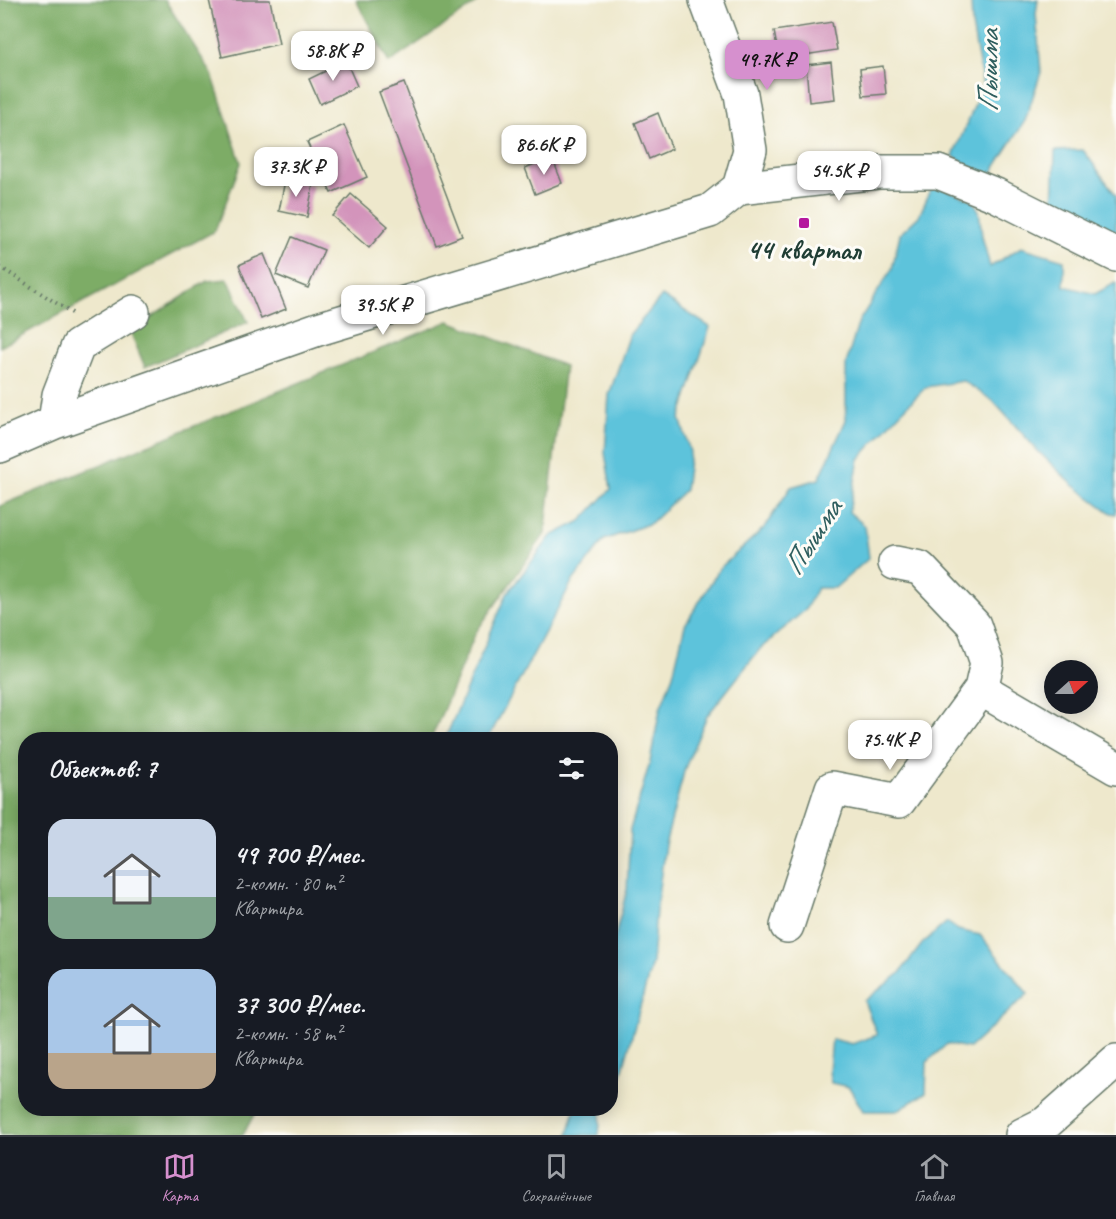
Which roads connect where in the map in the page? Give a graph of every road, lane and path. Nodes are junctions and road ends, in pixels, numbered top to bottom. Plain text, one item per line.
1 (706, 0) edge
2 (739, 188) junction
3 (1116, 255) edge
4 (0, 267) edge
5 (133, 312) dead end
6 (78, 346) junction
7 (55, 423) junction
8 (0, 446) edge
9 (895, 563) dead end
10 (981, 689) junction
11 (1116, 768) edge
12 (787, 926) dead end
13 (1116, 1061) edge
14 (1022, 1135) edge

1 - 2 street
2 - 3 street
2 - 7 street
4 - 6 path
5 - 6 street
6 - 7 street
7 - 8 street
9 - 10 street
10 - 11 street
10 - 12 street
13 - 14 street

